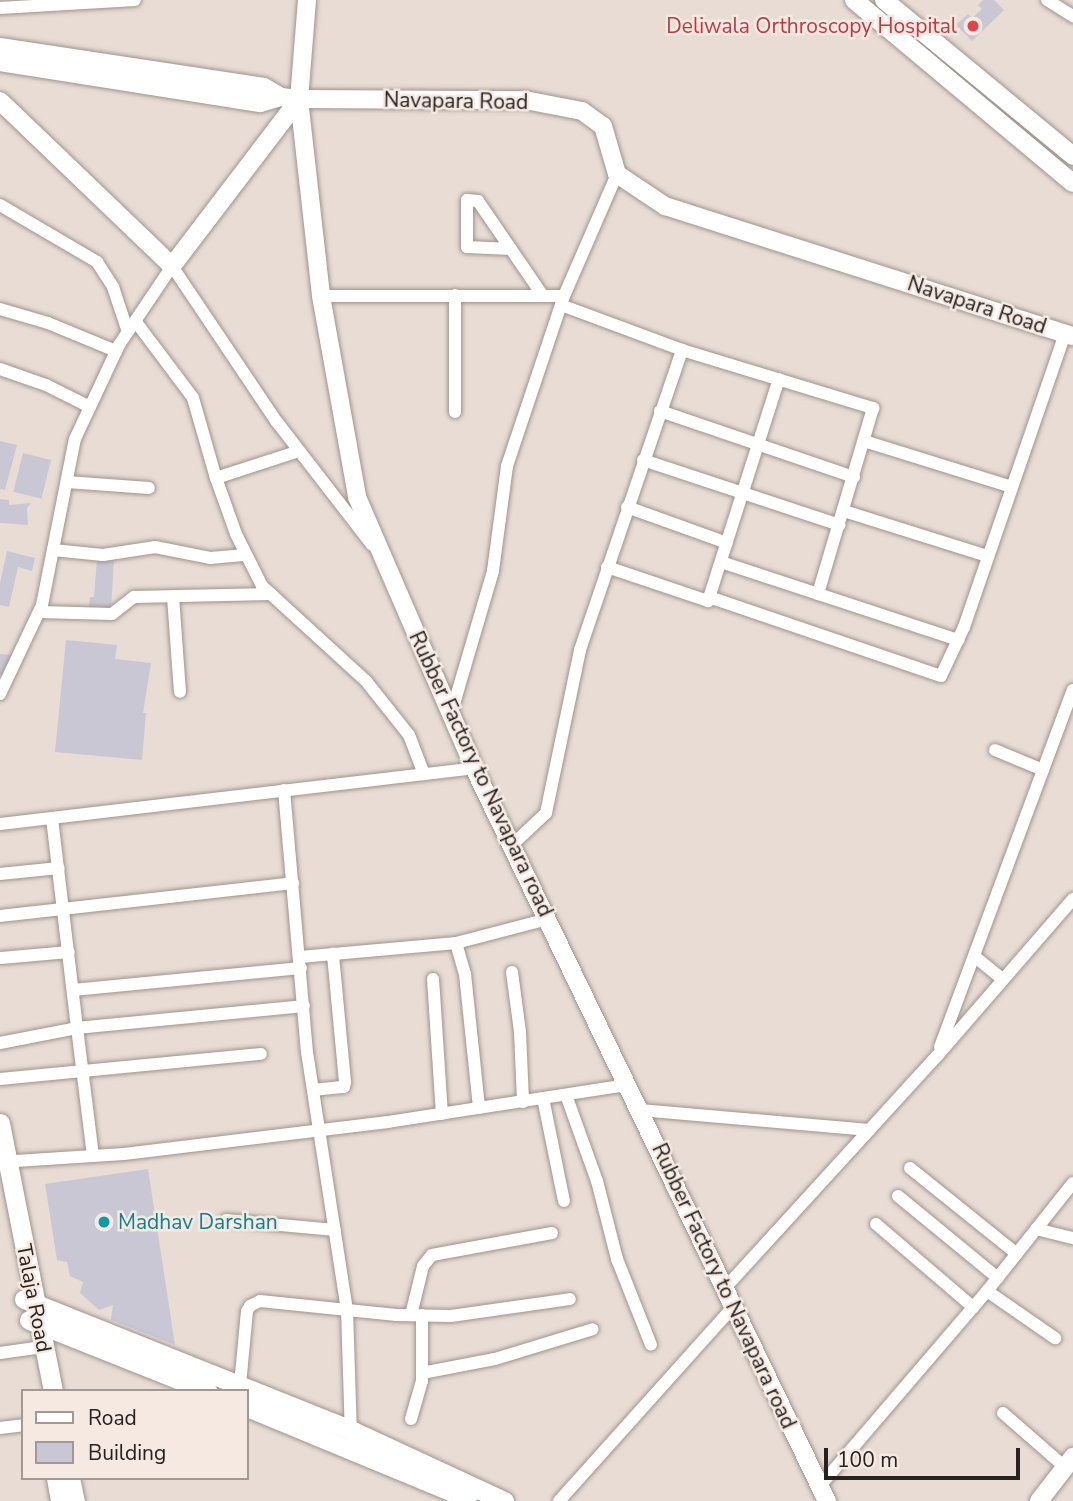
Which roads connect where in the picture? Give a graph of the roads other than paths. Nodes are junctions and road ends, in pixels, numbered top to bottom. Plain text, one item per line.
1 (135, 0) edge
2 (307, 0) edge
3 (854, 0) edge
4 (884, 0) edge
5 (1047, 0) edge
6 (0, 8) edge
7 (1073, 16) edge
8 (0, 47) edge
9 (0, 61) edge
10 (281, 97) junction
11 (299, 99) junction
12 (0, 101) edge
13 (1073, 156) edge
14 (617, 174) junction
15 (1073, 183) edge
16 (0, 205) edge
17 (511, 249) junction
18 (172, 266) junction
19 (455, 295) junction
20 (321, 296) junction
21 (543, 296) junction
22 (563, 301) junction
23 (0, 310) edge
24 (132, 327) junction
25 (1069, 335) edge
26 (682, 350) junction
27 (116, 351) junction
28 (0, 369) edge
29 (779, 379) junction
30 (90, 407) junction
31 (660, 411) junction
32 (455, 412) dead end
33 (864, 441) junction
34 (758, 446) junction
35 (299, 451) junction
36 (643, 460) junction
37 (854, 477) junction
38 (216, 478) junction
39 (67, 482) junction
40 (1012, 487) junction
41 (149, 488) dead end
42 (743, 493) junction
43 (627, 507) junction
44 (844, 512) junction
45 (840, 525) junction
46 (727, 543) junction
47 (53, 550) junction
48 (246, 555) junction
49 (988, 556) junction
50 (385, 562) junction
51 (721, 562) junction
52 (607, 567) junction
53 (271, 594) junction
54 (818, 594) junction
55 (173, 597) junction
56 (709, 597) junction
57 (39, 611) junction
58 (958, 640) junction
59 (1073, 690) edge
60 (180, 692) dead end
61 (0, 694) edge
62 (451, 714) junction
63 (995, 750) dead end
64 (474, 768) junction
65 (1043, 770) junction
66 (424, 774) junction
67 (284, 790) junction
68 (52, 818) junction
69 (0, 824) edge
70 (512, 845) junction
71 (59, 868) junction
72 (0, 874) edge
73 (293, 883) junction
74 (1073, 899) edge
75 (65, 909) junction
76 (0, 916) edge
77 (548, 919) junction
78 (456, 943) junction
79 (69, 952) junction
80 (333, 954) junction
81 (974, 956) junction
82 (1, 958) edge
83 (301, 962) junction
84 (512, 972) dead end
85 (433, 979) dead end
86 (1002, 979) junction
87 (73, 990) junction
88 (304, 1006) junction
89 (77, 1028) junction
90 (0, 1043) edge
91 (261, 1054) dead end
92 (937, 1056) junction
93 (85, 1073) junction
94 (0, 1079) edge
95 (628, 1085) junction
96 (313, 1090) junction
97 (566, 1095) junction
98 (543, 1098) junction
99 (523, 1101) junction
100 (479, 1108) junction
101 (640, 1110) junction
102 (442, 1114) junction
103 (0, 1123) edge
104 (319, 1130) junction
105 (869, 1130) junction
106 (93, 1156) junction
107 (4, 1162) edge
108 (910, 1168) dead end
109 (1073, 1183) edge
110 (0, 1189) edge
111 (898, 1196) dead end
112 (564, 1201) dead end
113 (226, 1220) dead end
114 (876, 1224) dead end
115 (1036, 1229) junction
116 (335, 1230) junction
117 (552, 1233) dead end
118 (1073, 1238) edge
119 (1017, 1254) junction
120 (998, 1278) junction
121 (725, 1288) junction
122 (987, 1291) junction
123 (570, 1299) dead end
124 (734, 1306) junction
125 (973, 1307) junction
126 (347, 1310) junction
127 (32, 1311) junction
128 (416, 1315) junction
129 (593, 1329) dead end
130 (1055, 1338) dead end
131 (651, 1345) dead end
132 (34, 1348) junction
133 (0, 1353) edge
134 (422, 1373) junction
135 (240, 1385) junction
136 (41, 1389) edge
137 (52, 1389) edge
138 (203, 1389) edge
139 (248, 1406) edge
140 (1003, 1413) dead end
141 (411, 1419) dead end
142 (21, 1425) edge
143 (0, 1428) edge
144 (351, 1439) junction
145 (1069, 1462) edge
146 (56, 1480) edge
147 (70, 1480) edge
148 (823, 1494) edge
149 (60, 1501) edge
150 (75, 1501) edge
151 (474, 1501) edge
152 (504, 1501) edge
153 (559, 1501) edge
154 (1039, 1501) edge

1 - 6 street
2 - 11 street, Rubber Factory to Navapara road
3 - 15 street
4 - 13 street
5 - 7 street
8 - 10 street
9 - 10 street
10 - 11 street, Navapara Road
11 - 14 street, Navapara Road
11 - 18 street
11 - 20 street, Rubber Factory to Navapara road
12 - 18 street
14 - 22 street
14 - 25 street, Navapara Road
16 - 24 street
17 - 17 street
17 - 21 street
18 - 24 street
18 - 35 street
19 - 20 street
19 - 21 street
19 - 32 street
20 - 50 street, Rubber Factory to Navapara road
21 - 22 street
22 - 26 street
22 - 62 street
23 - 27 street
24 - 27 street
24 - 38 street
25 - 40 street
26 - 29 street
26 - 31 street
27 - 30 street
28 - 30 street
29 - 33 street
29 - 34 street
30 - 39 street
31 - 34 street
31 - 36 street
33 - 37 street
33 - 40 street
34 - 37 street
34 - 42 street
35 - 38 street
35 - 50 street
36 - 42 street
36 - 43 street
37 - 44 street
38 - 48 street
39 - 41 street
39 - 47 street
40 - 49 street
42 - 45 street
42 - 46 street
43 - 46 street
43 - 52 street
44 - 45 street
44 - 49 street
45 - 54 street
46 - 51 street
47 - 48 street
47 - 57 street
48 - 53 street
49 - 58 street
50 - 62 street, Rubber Factory to Navapara road
51 - 54 street
51 - 56 street
52 - 56 street
52 - 70 street
53 - 55 street
53 - 66 street
54 - 58 street
55 - 57 street
55 - 60 street
56 - 58 street
57 - 61 street
59 - 65 street
62 - 64 street, Rubber Factory to Navapara road
63 - 65 street
64 - 66 street
64 - 70 street, Rubber Factory to Navapara road
65 - 81 street
66 - 67 street
67 - 68 street
67 - 73 street
68 - 69 street
68 - 71 street
70 - 77 street, Rubber Factory to Navapara road
71 - 72 street
71 - 75 street
73 - 75 street
73 - 83 street
74 - 86 street
75 - 76 street
75 - 79 street
77 - 78 street
77 - 95 street, Rubber Factory to Navapara road
78 - 80 street
78 - 100 street
79 - 82 street
79 - 87 street
80 - 83 street
80 - 96 street
81 - 86 street
81 - 92 street
83 - 87 street
83 - 88 street
84 - 99 street
85 - 102 street
86 - 92 street
87 - 89 street
88 - 89 street
88 - 96 street
89 - 90 street
89 - 93 street
91 - 93 street
92 - 105 street
93 - 94 street
93 - 106 street
95 - 97 street
95 - 101 street, Rubber Factory to Navapara road
96 - 104 street
97 - 98 street
97 - 131 street
98 - 99 street
98 - 112 street
99 - 100 street
100 - 102 street
101 - 105 street
101 - 121 street, Rubber Factory to Navapara road
102 - 104 street
103 - 107 main road, Talaja Road
104 - 106 street
104 - 116 street
105 - 121 street
106 - 107 street
107 - 127 main road, Talaja Road
108 - 119 street
109 - 115 street
110 - 127 main road, Talaja Road
111 - 120 street
113 - 116 street
114 - 125 street
115 - 118 street
115 - 119 street
116 - 126 street
117 - 128 street
119 - 120 street
120 - 122 street
121 - 124 street, Rubber Factory to Navapara road
122 - 125 street
122 - 130 street
123 - 128 street
124 - 148 street, Rubber Factory to Navapara road
124 - 153 street
125 - 148 street
126 - 128 street
126 - 135 street
126 - 144 street
127 - 132 main road, Talaja Road
127 - 135 main road
127 - 137 main road, Talaja Road
127 - 138 main road
128 - 134 street
129 - 134 street
132 - 133 street
132 - 136 main road, Talaja Road
134 - 141 street
135 - 144 main road
139 - 144 main road
140 - 145 street
142 - 143 street
144 - 151 main road
144 - 152 main road
145 - 154 street
146 - 149 main road
147 - 150 main road

